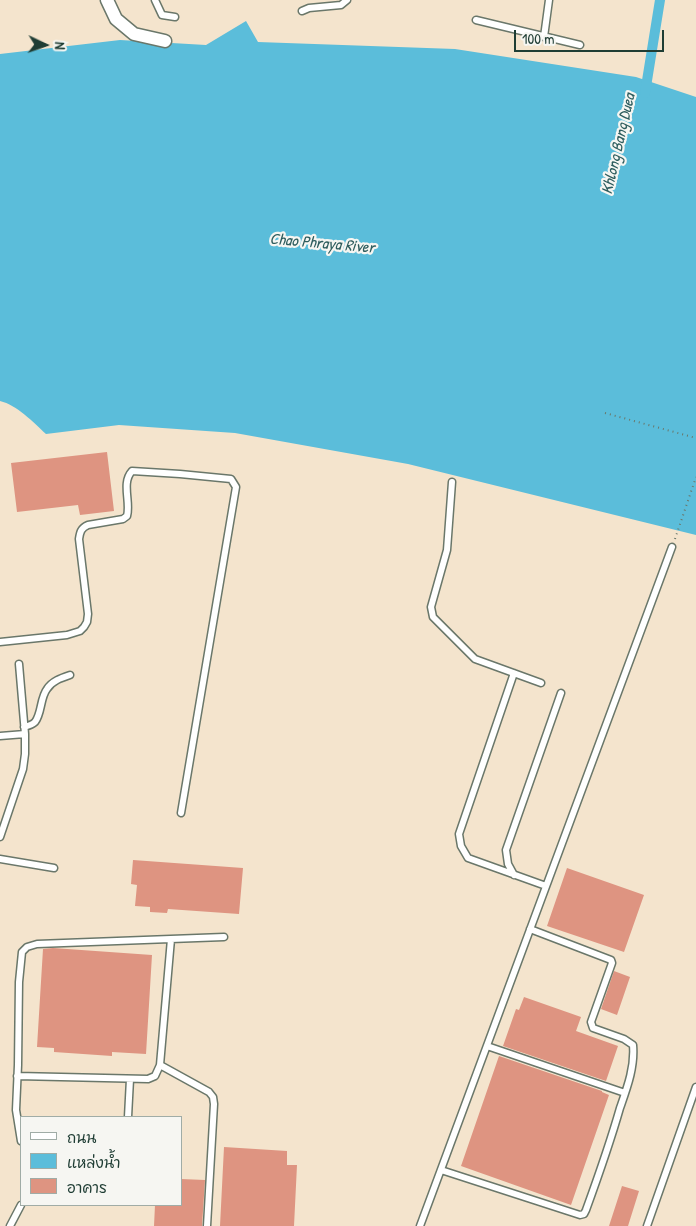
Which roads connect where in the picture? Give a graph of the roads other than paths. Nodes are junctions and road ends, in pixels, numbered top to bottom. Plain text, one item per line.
1 (107, 0) edge
2 (155, 0) edge
3 (347, 0) edge
4 (549, 0) edge
5 (302, 10) dead end
6 (175, 17) dead end
7 (476, 20) dead end
8 (544, 37) junction
9 (165, 41) dead end
10 (580, 45) dead end
11 (452, 482) dead end
12 (672, 548) road end
13 (0, 642) edge
14 (19, 664) dead end
15 (514, 673) junction
16 (70, 675) dead end
17 (541, 683) dead end
18 (561, 693) dead end
19 (24, 730) junction
20 (0, 736) edge
21 (181, 813) dead end
22 (0, 837) edge
23 (0, 859) edge
24 (54, 868) dead end
25 (514, 875) junction
26 (546, 886) junction
27 (530, 929) junction
28 (224, 937) dead end
29 (171, 939) junction
30 (487, 1046) junction
31 (160, 1065) junction
32 (17, 1076) junction
33 (130, 1079) junction
34 (696, 1087) edge
35 (625, 1094) junction
36 (693, 1104) edge
37 (128, 1116) edge
38 (20, 1135) edge
39 (441, 1170) junction
40 (20, 1206) edge
41 (10, 1226) edge
42 (207, 1226) edge
43 (420, 1226) edge
44 (647, 1226) edge

1 - 9 street
2 - 6 lane
3 - 5 lane
4 - 8 lane
7 - 8 lane
8 - 10 lane
11 - 15 lane
12 - 26 lane
13 - 21 lane
14 - 19 lane
15 - 17 lane
15 - 25 lane
16 - 19 lane
18 - 25 lane
19 - 20 lane
19 - 22 lane
23 - 24 lane
25 - 26 lane
26 - 27 lane
27 - 30 lane
27 - 35 lane
28 - 29 lane
29 - 31 lane
29 - 32 lane
30 - 35 lane
30 - 39 lane
31 - 33 lane
31 - 42 lane
32 - 33 lane
32 - 38 lane
33 - 37 lane
34 - 36 lane
35 - 39 lane
36 - 44 lane
39 - 43 lane
40 - 41 lane

